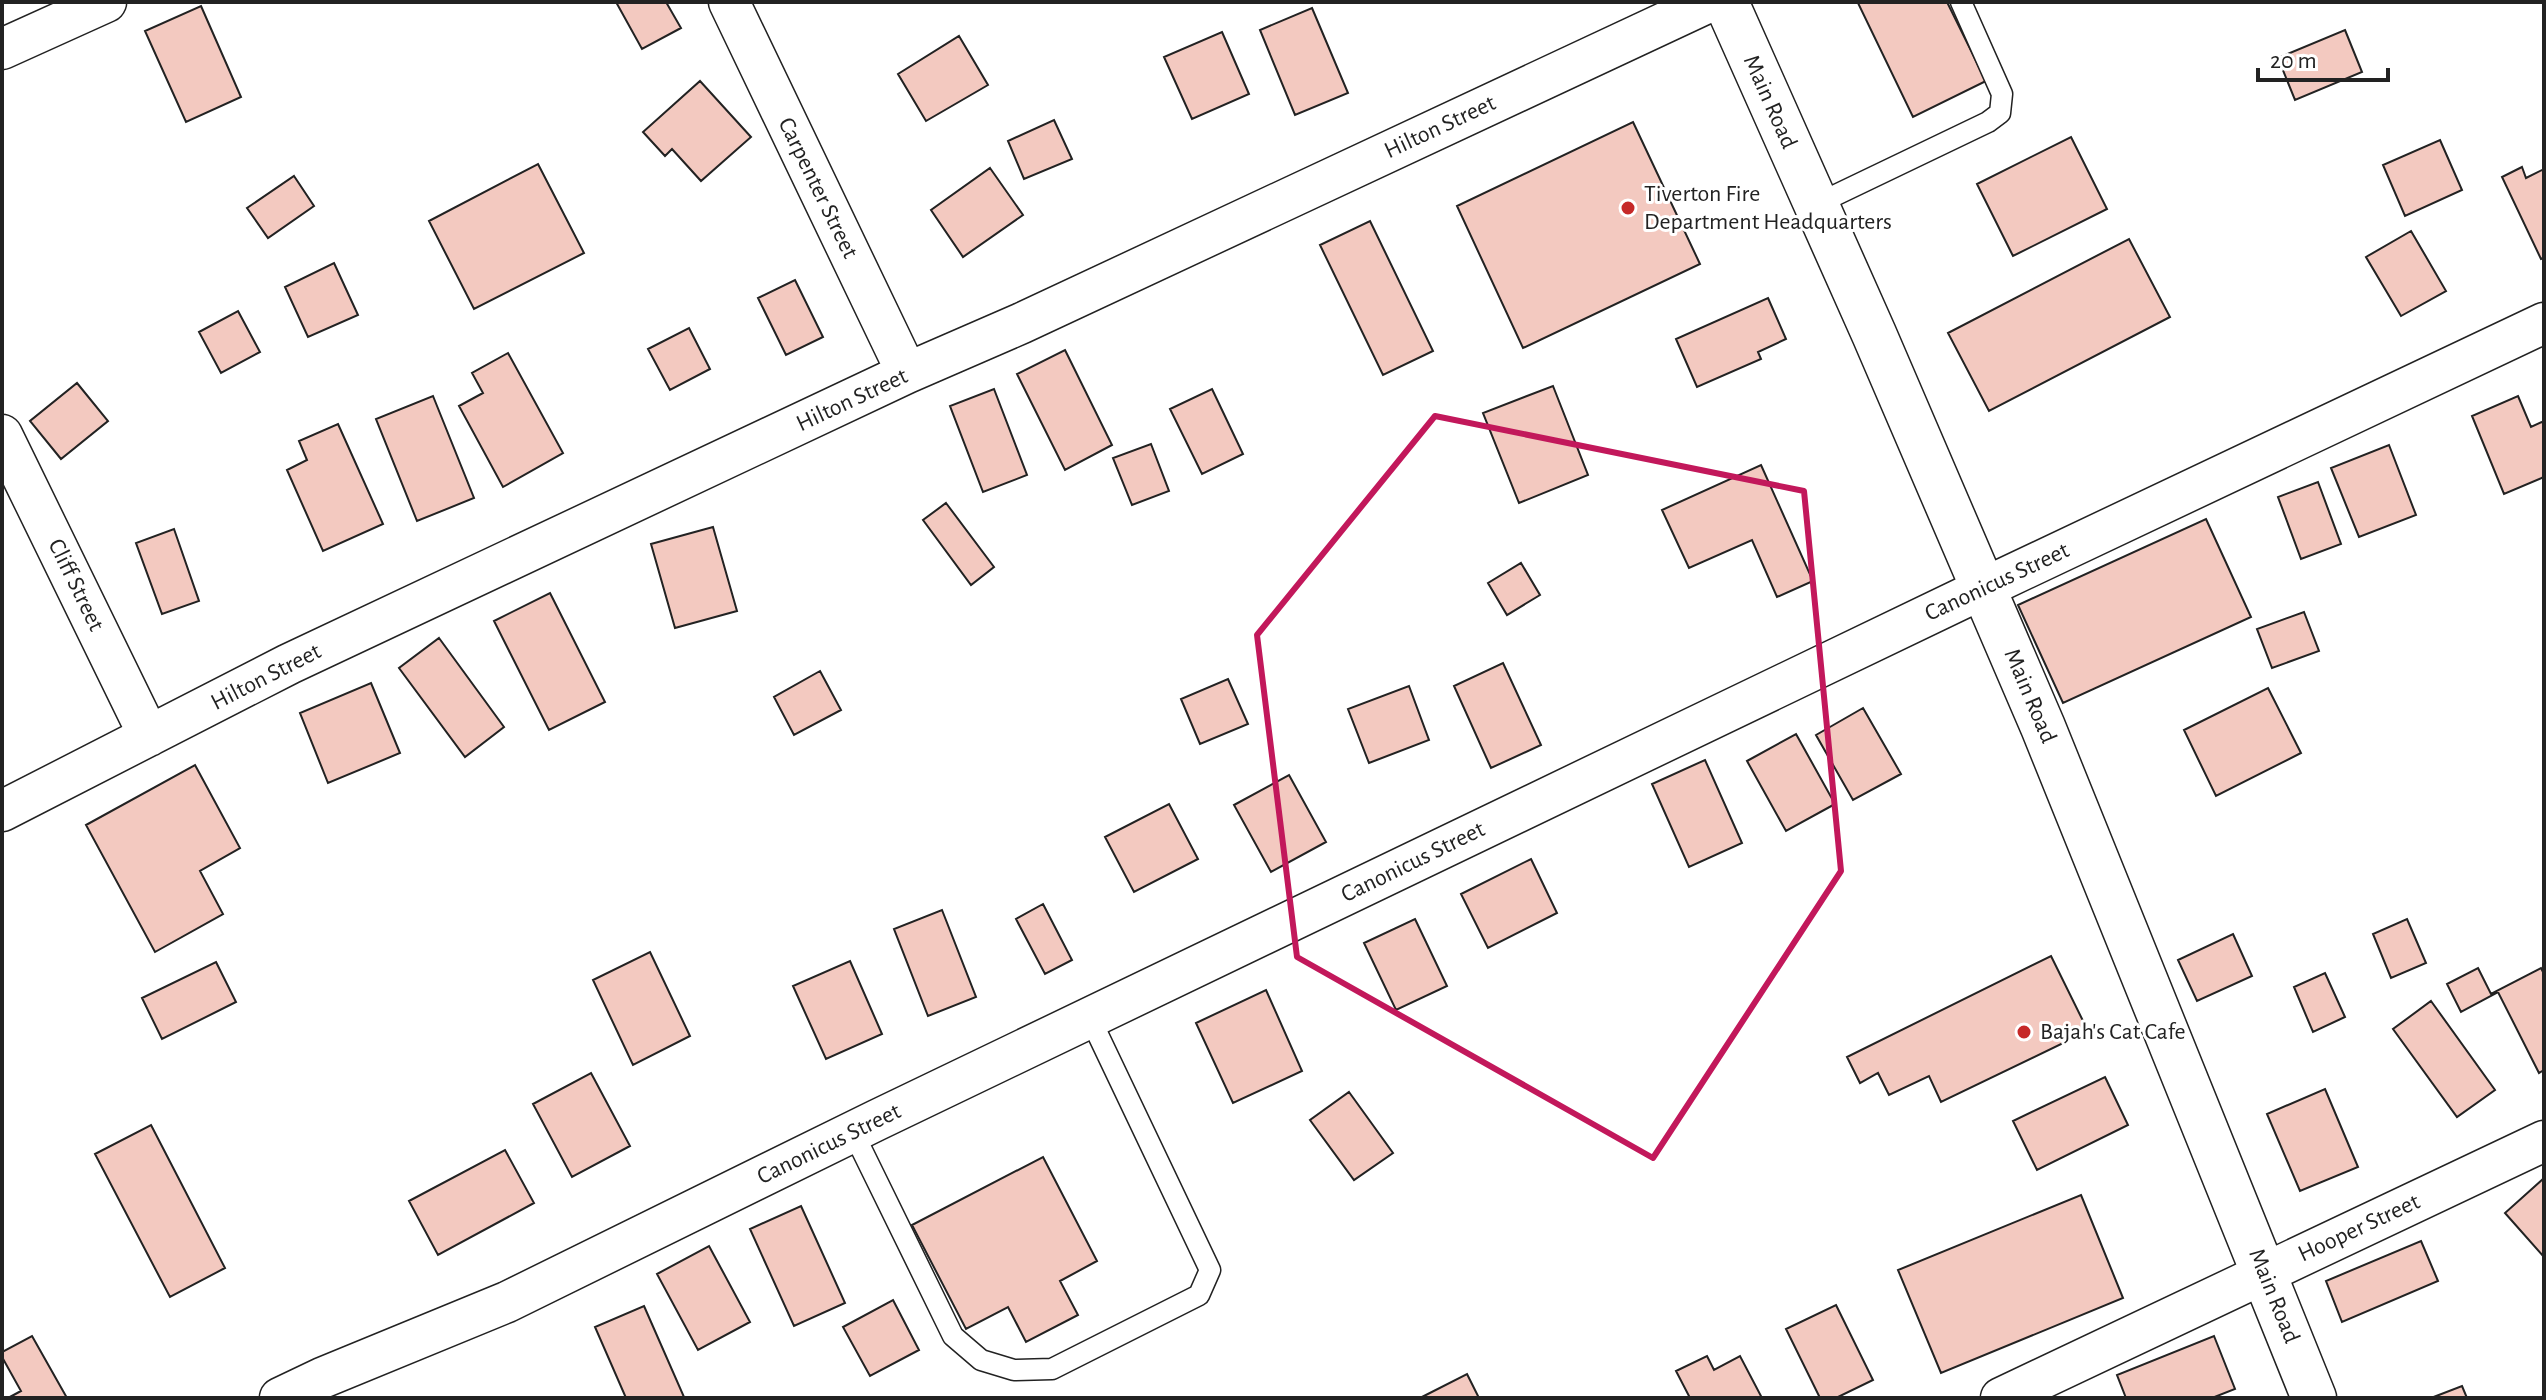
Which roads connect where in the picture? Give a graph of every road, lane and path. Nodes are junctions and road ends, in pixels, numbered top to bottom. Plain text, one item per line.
1 (106, 2) edge
2 (729, 2) edge
3 (1709, 2) edge
4 (1726, 2) edge
5 (1961, 2) edge
6 (2, 49) edge
7 (1815, 205) junction
8 (2544, 323) edge
9 (907, 373) junction
10 (2, 435) edge
11 (1984, 588) junction
12 (149, 736) junction
13 (2, 811) edge
14 (1090, 1018) junction
15 (853, 1132) junction
16 (2544, 1141) edge
17 (2265, 1271) junction
18 (280, 1398) edge
19 (2001, 1398) edge
20 (2314, 1398) edge

1 - 6 street
2 - 9 street, Carpenter Street
3 - 9 street, Hilton Street
4 - 7 main road, Main Road
5 - 7 lane
7 - 11 main road, Main Road
8 - 11 street, Canonicus Street
9 - 12 street, Hilton Street
10 - 12 street, Cliff Street
11 - 14 street, Canonicus Street
11 - 17 main road, Main Road
12 - 13 street, Hilton Street
14 - 15 street, Canonicus Street
14 - 15 lane
15 - 18 street, Canonicus Street
16 - 17 street, Hooper Street
17 - 19 street, Hooper Street
17 - 20 main road, Main Road

